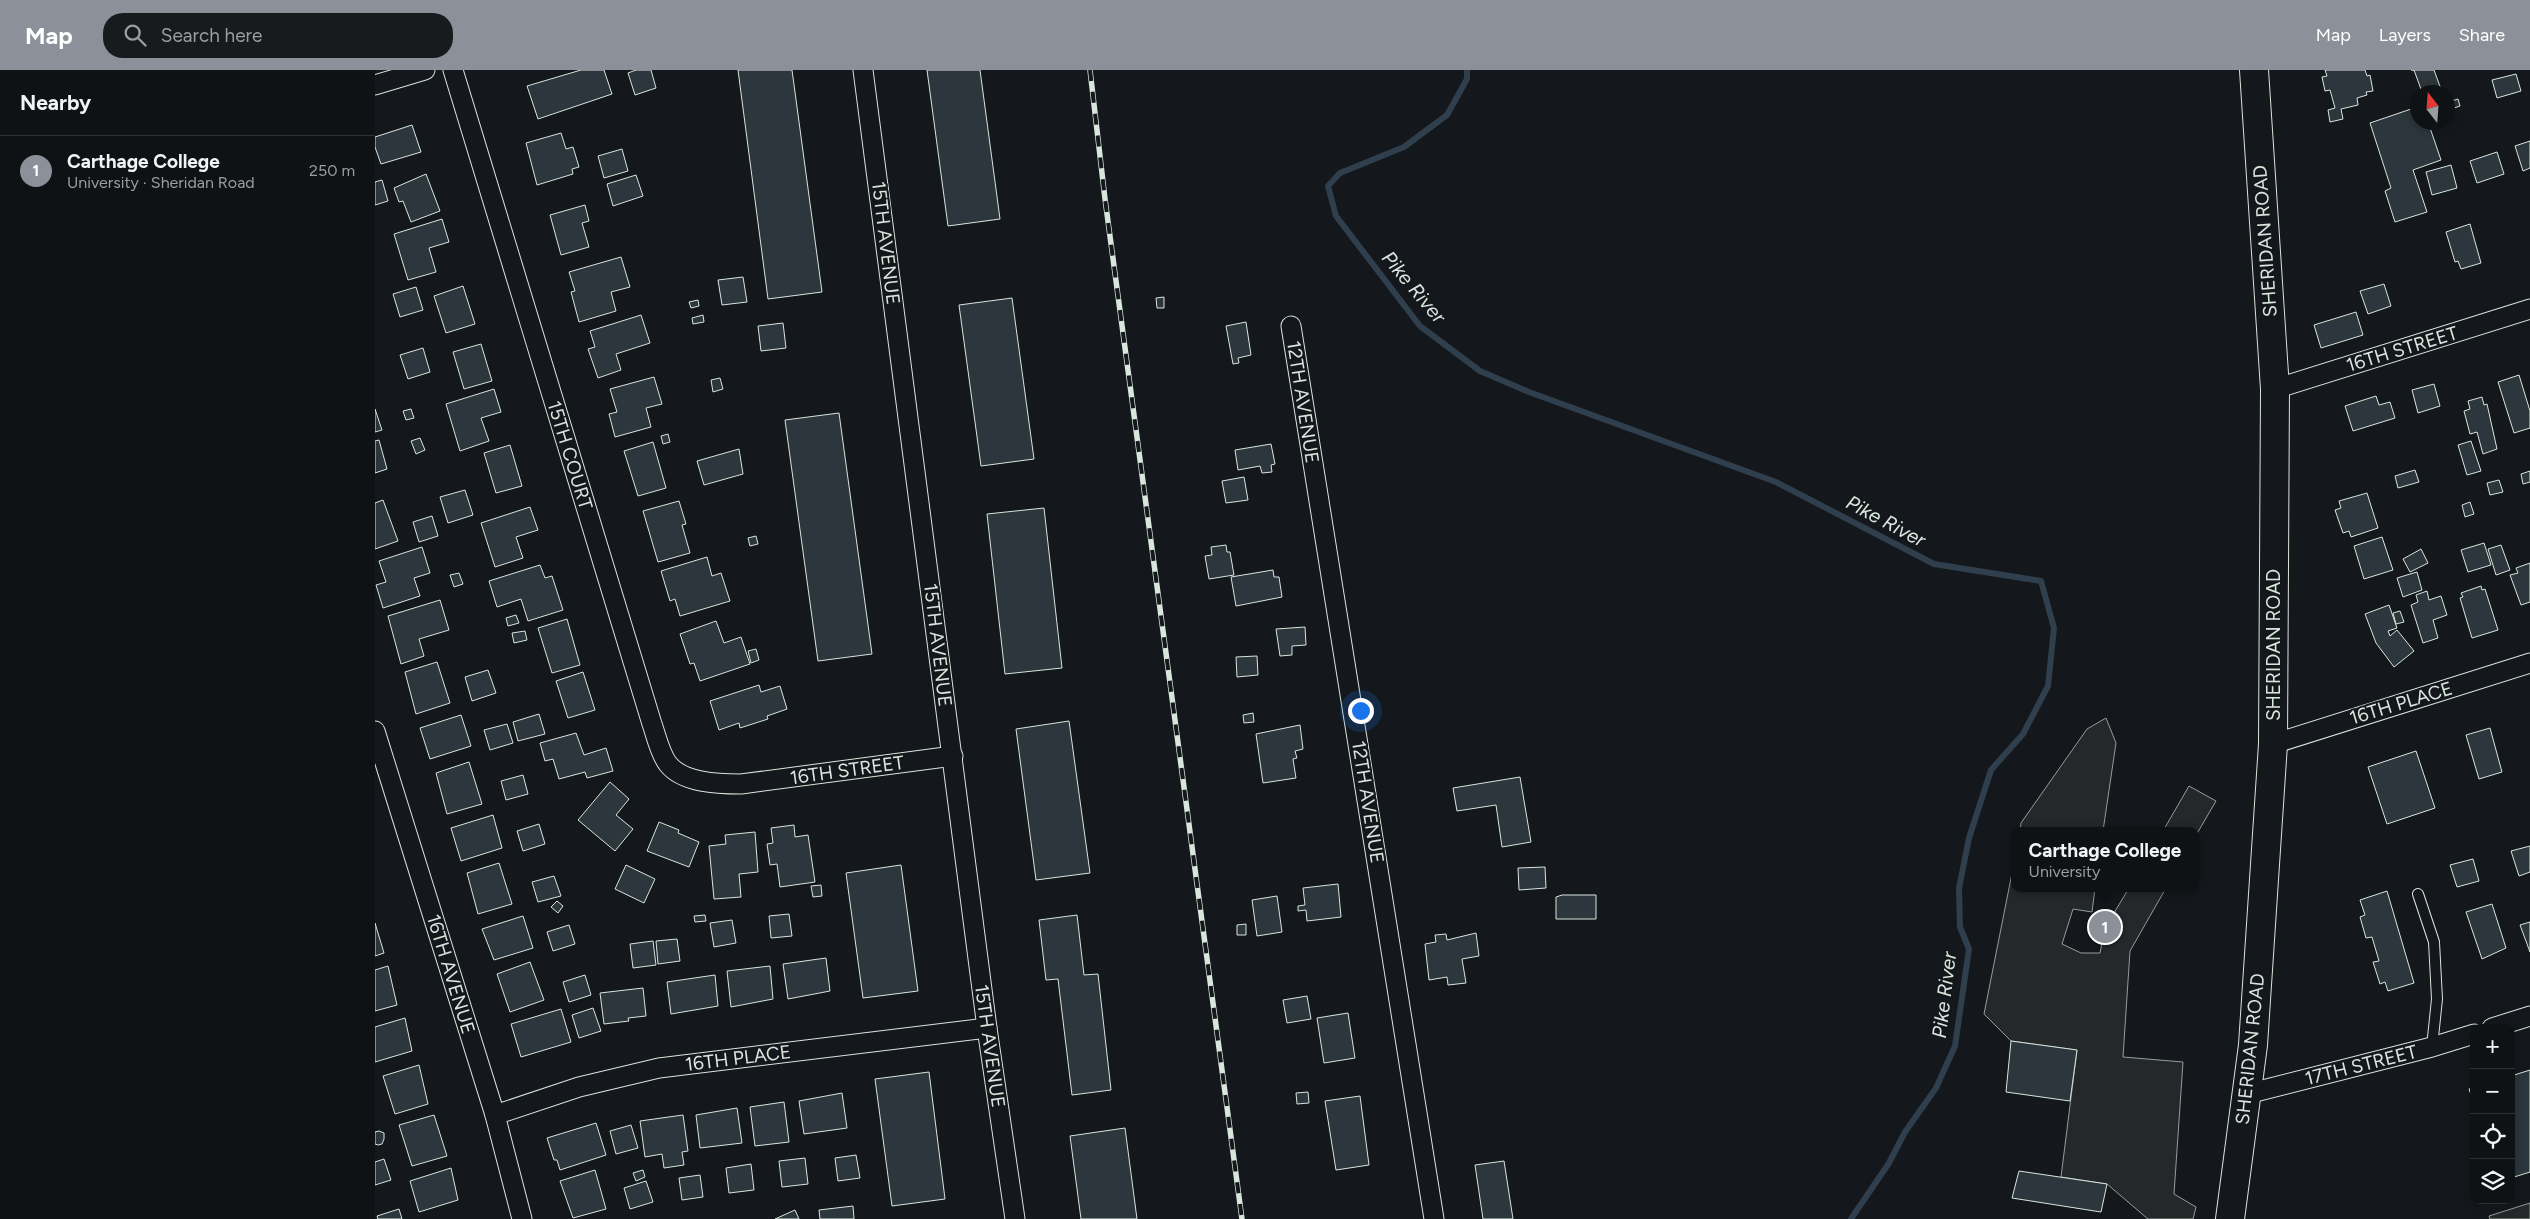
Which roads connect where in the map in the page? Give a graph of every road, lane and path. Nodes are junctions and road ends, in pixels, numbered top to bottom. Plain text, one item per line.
1 (425, 70) edge
2 (453, 70) edge
3 (863, 70) edge
4 (2254, 70) edge
5 (375, 85) edge
6 (2530, 309) edge
7 (1291, 326) dead end
8 (2275, 389) junction
9 (2530, 663) edge
10 (375, 731) edge
11 (2273, 744) junction
12 (953, 756) junction
13 (741, 784) joint
14 (2418, 894) dead end
15 (2530, 1016) edge
16 (2505, 1024) edge
17 (987, 1028) junction
18 (2470, 1035) edge
19 (2432, 1047) junction
20 (2247, 1094) junction
21 (495, 1115) junction
22 (523, 1219) edge
23 (1015, 1219) edge
24 (1434, 1219) edge
25 (2230, 1219) edge

1 - 5 street
2 - 13 street, 15TH COURT
3 - 12 street, 15TH AVENUE
4 - 8 main road, SHERIDAN ROAD
6 - 8 street, 16TH STREET
7 - 24 street, 12TH AVENUE
8 - 11 main road, SHERIDAN ROAD
9 - 11 street, 16TH PLACE
10 - 21 street, 16TH AVENUE
11 - 20 main road, SHERIDAN ROAD
12 - 13 street, 16TH STREET
12 - 17 street, 15TH AVENUE
14 - 19 lane
15 - 16 street
17 - 21 street, 16TH PLACE
17 - 23 street, 15TH AVENUE
18 - 19 street, 17TH STREET
19 - 20 street, 17TH STREET
20 - 25 main road, SHERIDAN ROAD
21 - 22 street, 16TH AVENUE

